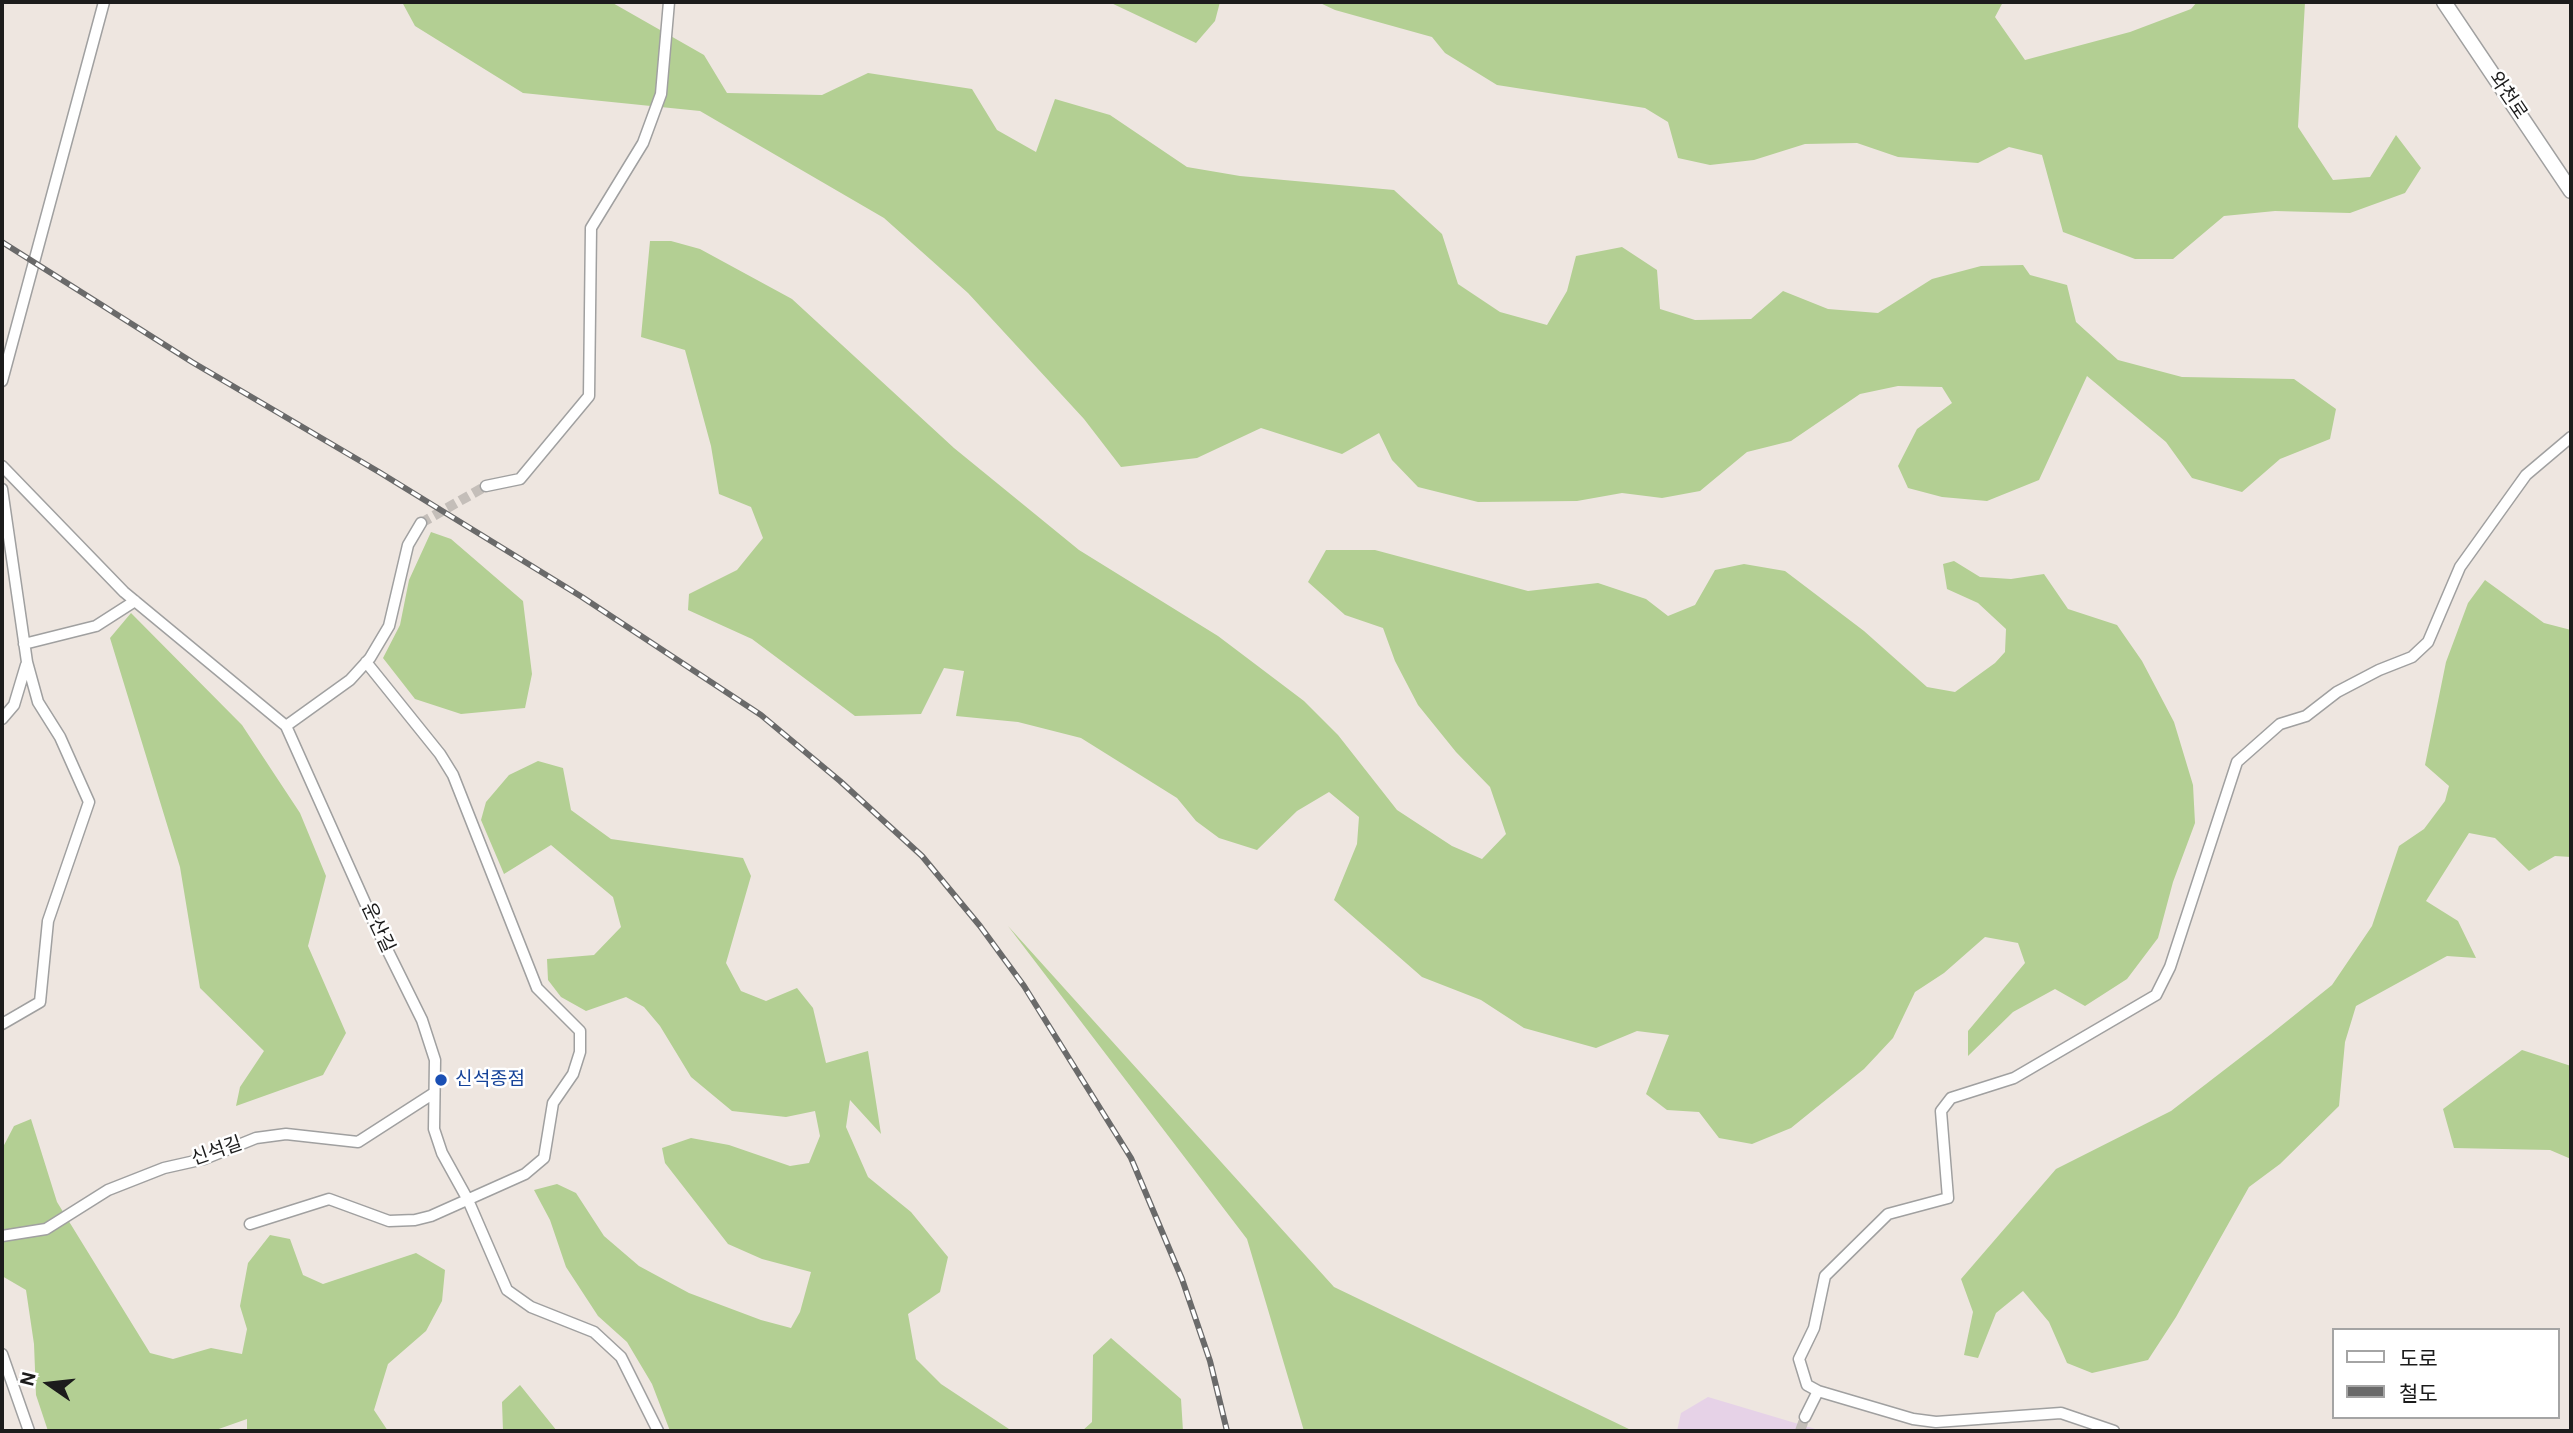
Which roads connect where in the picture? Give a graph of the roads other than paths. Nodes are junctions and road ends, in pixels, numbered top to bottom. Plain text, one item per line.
1 (104, 2) edge
2 (669, 2) edge
3 (2444, 2) edge
4 (2571, 191) edge
5 (2, 381) edge
6 (2571, 437) edge
7 (2, 466) edge
8 (486, 486) tunnel mouth
9 (2, 489) edge
10 (421, 523) tunnel mouth
11 (135, 601) junction
12 (24, 644) junction
13 (27, 662) junction
14 (366, 662) junction
15 (2, 719) edge
16 (286, 726) junction
17 (2, 1024) edge
18 (434, 1093) junction
19 (468, 1200) junction
20 (250, 1224) dead end
21 (2, 1236) edge
22 (2, 1354) edge
23 (1818, 1391) junction
24 (1805, 1417) tunnel mouth
25 (29, 1431) edge
26 (658, 1431) edge
27 (2114, 1431) edge

1 - 5 street
2 - 8 street
3 - 4 street, 와천로
6 - 23 street
7 - 11 street, 운산길
9 - 12 street
10 - 14 street
11 - 12 street
11 - 16 street, 운산길
12 - 13 street
13 - 15 street
13 - 17 street
14 - 16 street
14 - 19 street
16 - 18 street, 운산길
18 - 19 street, 운산길
18 - 21 street, 신석길
19 - 20 street
19 - 26 street, 운산길
22 - 25 street
23 - 24 street
23 - 27 street

